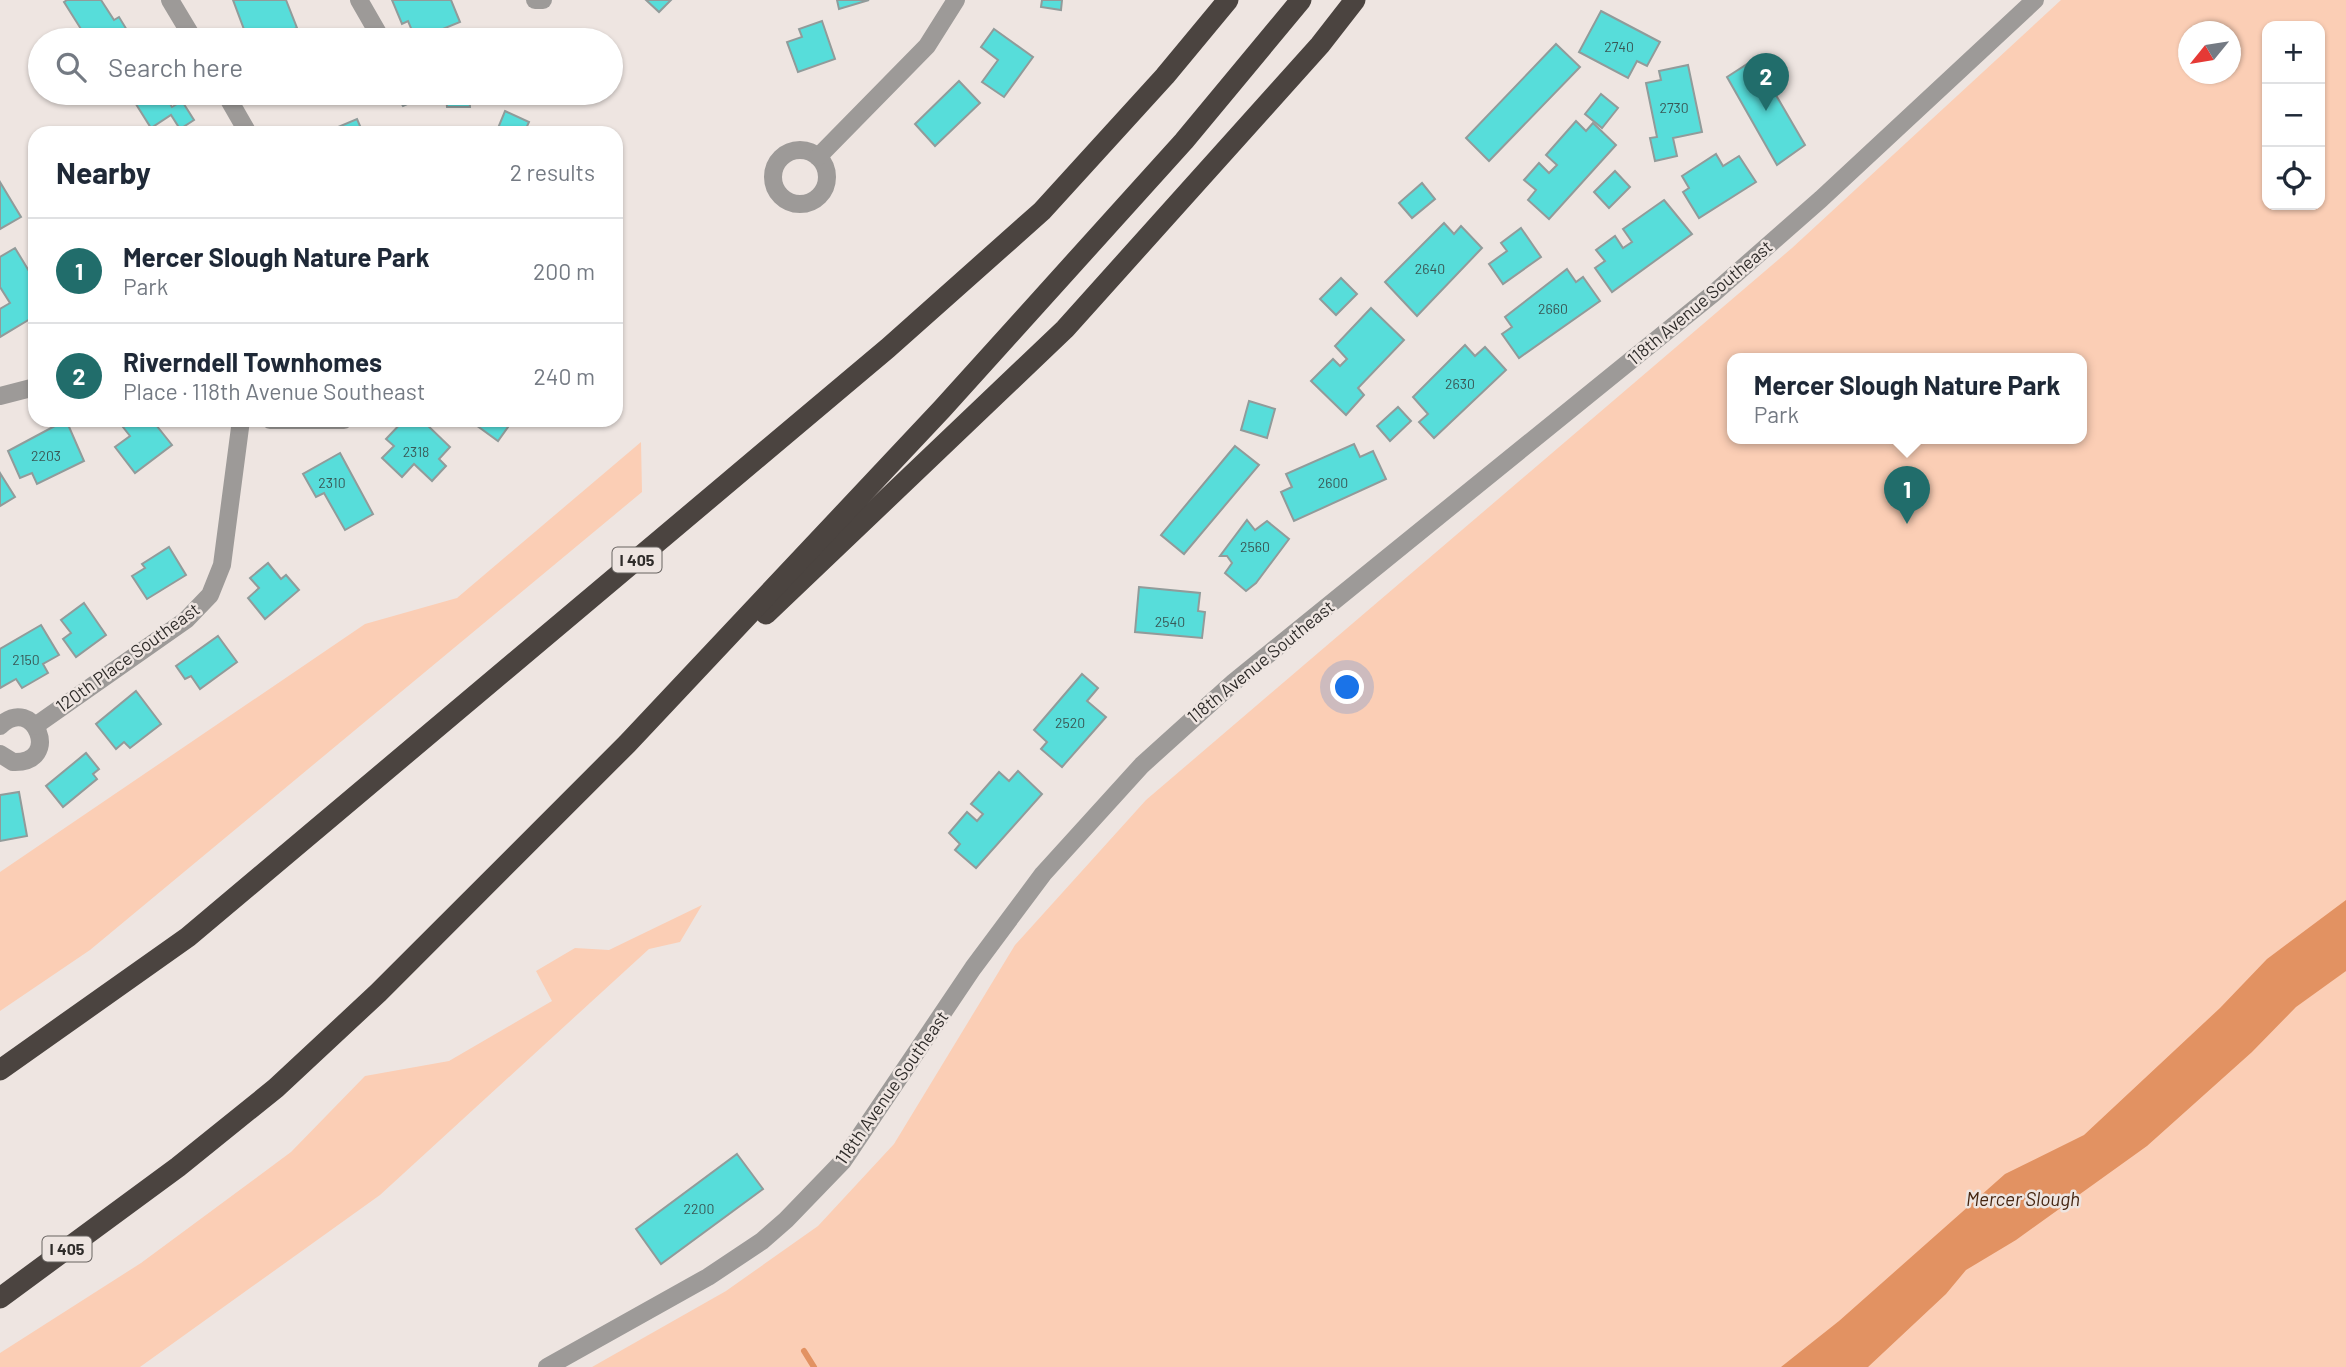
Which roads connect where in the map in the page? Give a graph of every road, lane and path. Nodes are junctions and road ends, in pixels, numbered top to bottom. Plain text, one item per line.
1 (170, 0) edge
2 (359, 0) edge
3 (536, 0) edge
4 (542, 0) edge
5 (956, 0) edge
6 (1228, 0) edge
7 (1301, 0) edge
8 (1355, 0) edge
9 (2035, 0) edge
10 (187, 28) edge
11 (375, 28) edge
12 (232, 105) edge
13 (244, 126) edge
14 (818, 157) dead end
15 (28, 389) edge
16 (0, 396) edge
17 (240, 427) edge
18 (0, 726) edge
19 (36, 726) junction
20 (626, 744) junction
21 (0, 754) edge
22 (0, 1070) edge
23 (0, 1298) edge
24 (547, 1367) edge

1 - 10 street
2 - 11 street
3 - 4 street
5 - 14 street
6 - 22 highway, I 405
7 - 20 highway, I 405
8 - 20 highway
9 - 24 street, 118th Avenue Southeast
12 - 13 street
15 - 16 street
17 - 19 street, 120th Place Southeast
18 - 19 street
19 - 21 street
20 - 23 highway, I 405

